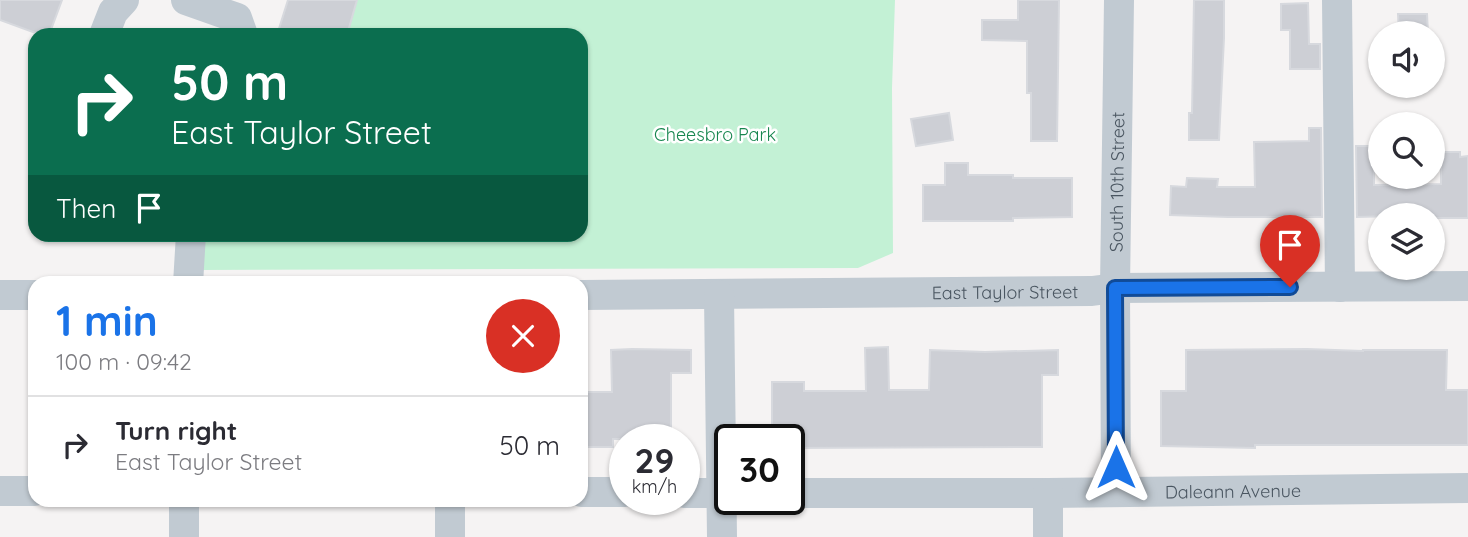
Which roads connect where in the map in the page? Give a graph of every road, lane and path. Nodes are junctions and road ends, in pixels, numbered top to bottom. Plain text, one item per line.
1 (124, 0) edge
2 (186, 0) edge
3 (1119, 0) edge
4 (1337, 0) edge
5 (107, 28) edge
6 (241, 28) edge
7 (191, 242) edge
8 (188, 276) edge
9 (1340, 286) junction
10 (1468, 286) edge
11 (1115, 288) junction
12 (0, 295) edge
13 (28, 295) edge
14 (588, 295) edge
15 (719, 295) junction
16 (724, 424) edge
17 (1468, 488) edge
18 (0, 491) edge
19 (28, 491) edge
20 (588, 492) edge
21 (609, 492) edge
22 (1116, 492) junction
23 (805, 493) edge
24 (1048, 493) junction
25 (184, 507) edge
26 (450, 507) edge
27 (724, 515) edge
28 (184, 537) edge
29 (450, 537) edge
30 (722, 537) edge
31 (1048, 537) edge

1 - 5 street
2 - 6 street
3 - 11 street, South 10th Street
4 - 9 street
7 - 8 street
9 - 10 street, East Taylor Street
9 - 11 street, East Taylor Street
11 - 15 street, East Taylor Street
11 - 22 street, South 10th Street
12 - 13 street
14 - 15 street, East Taylor Street
15 - 16 street
17 - 22 street, Daleann Avenue
18 - 19 street
20 - 21 street
22 - 24 street, Daleann Avenue
23 - 24 street, Daleann Avenue
24 - 31 street
25 - 28 street
26 - 29 street
27 - 30 street

